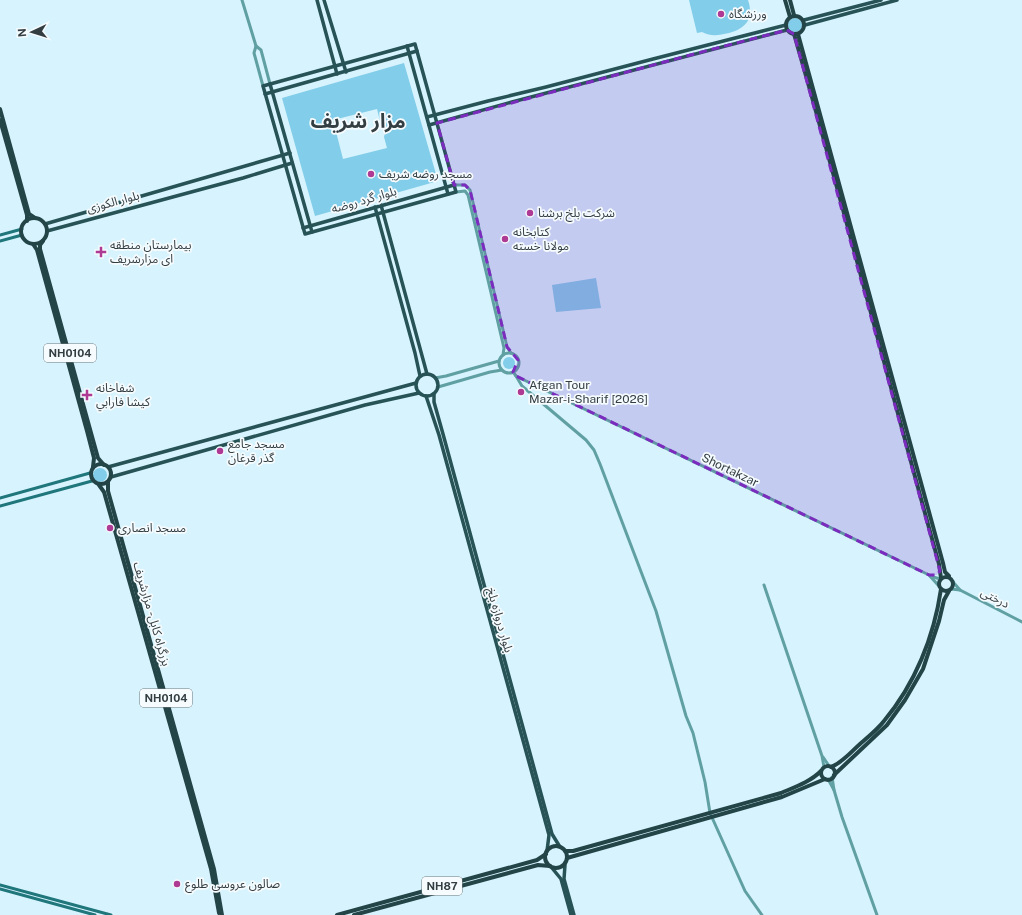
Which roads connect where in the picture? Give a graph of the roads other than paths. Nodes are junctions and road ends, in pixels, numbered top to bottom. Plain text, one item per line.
1 (242, 0) edge
2 (317, 0) edge
3 (324, 0) edge
4 (785, 0) edge
5 (790, 0) edge
6 (881, 0) edge
7 (897, 0) edge
8 (792, 16) junction
9 (804, 23) junction
10 (786, 25) junction
11 (332, 26) junction
12 (324, 28) junction
13 (788, 30) junction
14 (796, 34) junction
15 (256, 46) junction
16 (407, 46) junction
17 (417, 52) junction
18 (409, 54) junction
19 (344, 64) junction
20 (334, 66) junction
21 (346, 72) junction
22 (337, 74) junction
23 (270, 84) junction
24 (263, 86) junction
25 (273, 92) junction
26 (265, 94) junction
27 (0, 109) edge
28 (435, 115) junction
29 (427, 117) junction
30 (0, 120) edge
31 (437, 123) junction
32 (429, 126) junction
33 (290, 153) junction
34 (282, 155) junction
35 (292, 163) junction
36 (285, 165) junction
37 (454, 185) junction
38 (446, 187) junction
39 (456, 192) junction
40 (448, 194) junction
41 (381, 206) junction
42 (375, 207) junction
43 (383, 212) junction
44 (377, 214) junction
45 (35, 218) junction
46 (27, 221) junction
47 (45, 224) junction
48 (310, 226) junction
49 (303, 228) junction
50 (22, 229) junction
51 (47, 231) junction
52 (312, 232) junction
53 (0, 235) edge
54 (22, 235) junction
55 (0, 241) edge
56 (43, 241) junction
57 (33, 244) junction
58 (511, 353) junction
59 (503, 355) junction
60 (499, 361) junction
61 (488, 364) junction
62 (502, 370) junction
63 (490, 372) junction
64 (513, 372) junction
65 (427, 374) junction
66 (420, 376) junction
67 (446, 376) junction
68 (516, 376) junction
69 (435, 378) junction
70 (416, 383) junction
71 (448, 384) junction
72 (438, 387) junction
73 (419, 393) junction
74 (434, 394) junction
75 (426, 396) junction
76 (106, 466) junction
77 (93, 468) junction
78 (90, 473) junction
79 (111, 477) junction
80 (92, 481) junction
81 (108, 482) junction
82 (98, 485) junction
83 (0, 498) edge
84 (0, 506) edge
85 (940, 571) junction
86 (930, 576) junction
87 (948, 576) junction
88 (941, 578) junction
89 (953, 582) junction
90 (764, 585) dead end
91 (940, 587) junction
92 (950, 590) junction
93 (960, 590) junction
94 (1022, 622) edge
95 (826, 768) junction
96 (830, 778) junction
97 (711, 815) junction
98 (560, 847) junction
99 (566, 851) junction
100 (546, 853) junction
101 (568, 858) junction
102 (564, 865) junction
103 (551, 867) junction
104 (0, 884) edge
105 (0, 889) edge
106 (95, 915) edge
107 (111, 915) edge
108 (220, 915) edge
109 (337, 915) edge
110 (354, 915) edge
111 (573, 915) edge
112 (762, 915) edge
113 (877, 915) edge

1 - 15 street
2 - 12 main road
3 - 11 main road
4 - 8 highway
5 - 8 highway
6 - 9 main road
7 - 9 main road
8 - 9 highway
8 - 10 highway
9 - 14 highway
10 - 13 highway
10 - 28 main road
11 - 12 main road
11 - 19 main road
12 - 20 main road
13 - 14 highway
13 - 31 main road
14 - 85 highway
14 - 87 highway
15 - 23 street
15 - 24 street
16 - 17 main road
16 - 18 main road
16 - 19 main road
17 - 18 main road
17 - 28 main road
18 - 21 main road
18 - 29 main road
19 - 20 main road
19 - 21 main road
20 - 22 main road
20 - 23 main road
21 - 22 main road
22 - 25 main road
23 - 24 main road
23 - 25 main road
24 - 26 main road
25 - 26 main road
25 - 33 main road
26 - 34 main road
27 - 45 highway
28 - 29 main road
28 - 31 main road
29 - 32 main road
30 - 46 highway
31 - 32 main road
31 - 37 main road
32 - 38 main road
33 - 34 main road, بلوار الکوزی
33 - 35 main road
34 - 36 main road
34 - 47 main road, بلوار الکوزی
35 - 36 main road, بلوار الکوزی
35 - 48 main road
36 - 49 main road
36 - 51 main road, بلوار الکوزی
37 - 38 main road, بلوار گرد روضه
37 - 39 main road
37 - 58 street
38 - 40 main road
38 - 41 main road, بلوار گرد روضه
39 - 40 main road, بلوار گرد روضه
39 - 59 street
40 - 43 main road, بلوار گرد روضه
41 - 42 main road, بلوار گرد روضه
41 - 43 main road
42 - 44 main road
42 - 48 main road, بلوار گرد روضه
43 - 44 main road, بلوار گرد روضه
43 - 65 main road
44 - 52 main road, بلوار گرد روضه
44 - 66 main road
45 - 46 highway
45 - 47 highway
46 - 50 highway
47 - 51 highway
48 - 49 main road, بلوار گرد روضه
48 - 52 main road
49 - 52 main road
50 - 53 main road
50 - 54 highway
51 - 56 highway, NH0104
54 - 55 main road
54 - 57 highway, NH0104
56 - 57 highway
56 - 76 highway, NH0104
57 - 77 highway, NH0104
58 - 59 street
58 - 64 street
59 - 60 street
60 - 61 street
60 - 62 street
61 - 63 street
61 - 67 street
62 - 63 street
62 - 64 street
63 - 71 street
64 - 68 street, Shortakzar
65 - 66 main road
65 - 69 main road
66 - 70 main road
67 - 69 street
67 - 71 street
68 - 86 street, Shortakzar
68 - 97 street
69 - 72 main road
70 - 73 main road
70 - 76 main road
71 - 72 street
72 - 74 main road
73 - 75 main road
73 - 79 main road
74 - 75 main road
74 - 98 main road, بلوار دروازه بلخ
75 - 100 main road, بلوار دروازه بلخ
76 - 77 highway
76 - 79 highway, NH0104
77 - 78 highway
78 - 80 highway
78 - 83 main road
79 - 81 highway
80 - 82 highway, NH0104
80 - 84 main road
81 - 82 highway
81 - 108 highway, بزرگراه کابل - مزارشریف / NH0104
82 - 108 highway, بزرگراه کابل - مزارشریف / NH0104
85 - 86 street
85 - 88 highway
86 - 88 street
86 - 91 street, Shortakzar
87 - 88 highway
87 - 89 highway
88 - 91 highway
89 - 92 highway
89 - 93 street
90 - 95 street
91 - 92 highway
91 - 95 highway
92 - 93 street
92 - 96 highway
93 - 94 street, درختی
95 - 96 highway
95 - 96 highway
95 - 97 highway
96 - 97 highway
96 - 113 street
97 - 99 highway
97 - 101 highway
97 - 112 street
98 - 99 highway
98 - 100 highway, NH87
99 - 101 highway
100 - 103 highway
100 - 109 highway, NH87
101 - 102 highway
102 - 103 highway, NH87
102 - 111 main road
103 - 110 highway, NH87
103 - 111 main road
104 - 107 main road
105 - 106 main road

